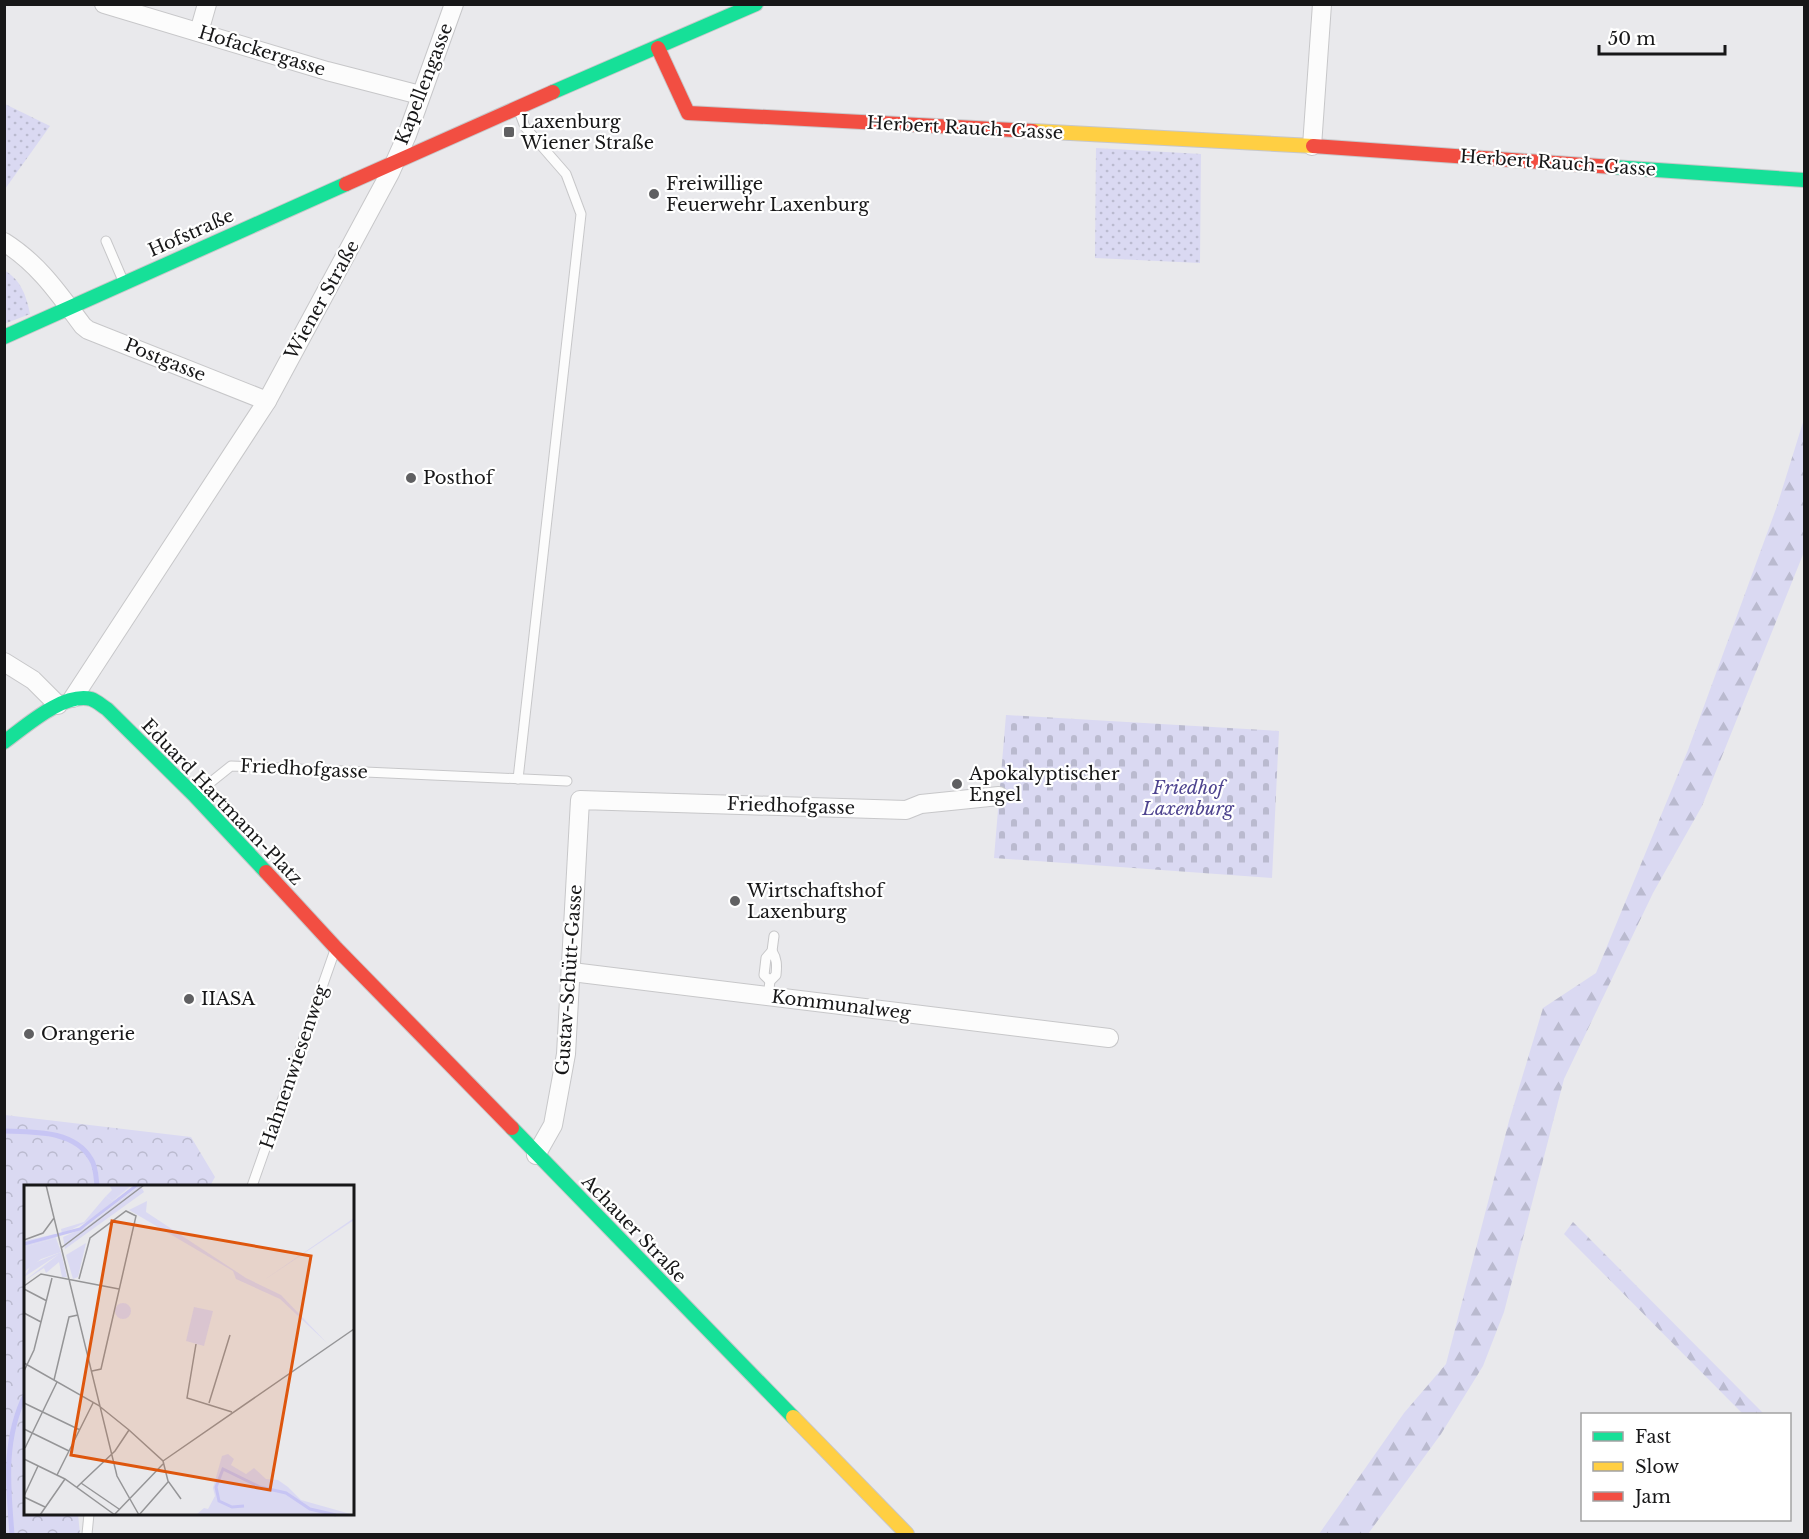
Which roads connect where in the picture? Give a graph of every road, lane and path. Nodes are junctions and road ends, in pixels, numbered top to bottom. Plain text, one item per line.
1 (104, 4) edge
2 (207, 4) edge
3 (454, 4) edge
4 (756, 4) edge
5 (1322, 4) edge
6 (199, 32) junction
7 (658, 48) junction
8 (420, 95) junction
9 (518, 108) junction
10 (1312, 146) junction
11 (393, 163) junction
12 (1804, 180) edge
13 (106, 241) dead end
14 (4, 242) edge
15 (124, 283) junction
16 (71, 308) junction
17 (4, 337) edge
18 (267, 401) junction
19 (4, 662) edge
20 (65, 702) junction
21 (4, 741) edge
22 (518, 779) junction
23 (567, 781) dead end
24 (194, 795) junction
25 (999, 796) dead end
26 (580, 800) joint
27 (774, 936) dead end
28 (336, 948) junction
29 (572, 972) junction
30 (769, 988) junction
31 (1109, 1038) dead end
32 (536, 1155) junction
33 (252, 1185) edge
34 (89, 1515) edge
35 (87, 1534) edge
36 (907, 1534) edge

1 - 6 street, Hofackergasse
2 - 6 street
3 - 8 street, Kapellengasse
4 - 7 street
5 - 10 street
6 - 8 street, Hofackergasse
7 - 9 street
7 - 10 street, Herbert Rauch-Gasse
8 - 11 street, Kapellengasse
9 - 11 street
9 - 22 lane
10 - 12 street, Herbert Rauch-Gasse
11 - 15 street, Hofstraße
11 - 18 street, Wiener Straße
13 - 15 lane
14 - 16 street, Postgasse
15 - 16 street, Hofstraße
16 - 17 street, Hofstraße
16 - 18 street, Postgasse
18 - 20 street, Wiener Straße
19 - 20 street
20 - 21 street, Wiener Straße
20 - 24 street, Eduard Hartmann-Platz
22 - 23 lane, Friedhofgasse
22 - 24 lane, Friedhofgasse
24 - 28 street, Eduard Hartmann-Platz
25 - 26 street, Friedhofgasse
26 - 29 street, Gustav-Schütt-Gasse
27 - 30 lane
28 - 32 street, Achauer Straße
28 - 33 lane, Hahnenwiesenweg
29 - 30 street, Kommunalweg
29 - 32 street, Gustav-Schütt-Gasse
30 - 31 street, Kommunalweg
32 - 36 street, Achauer Straße
34 - 35 lane

